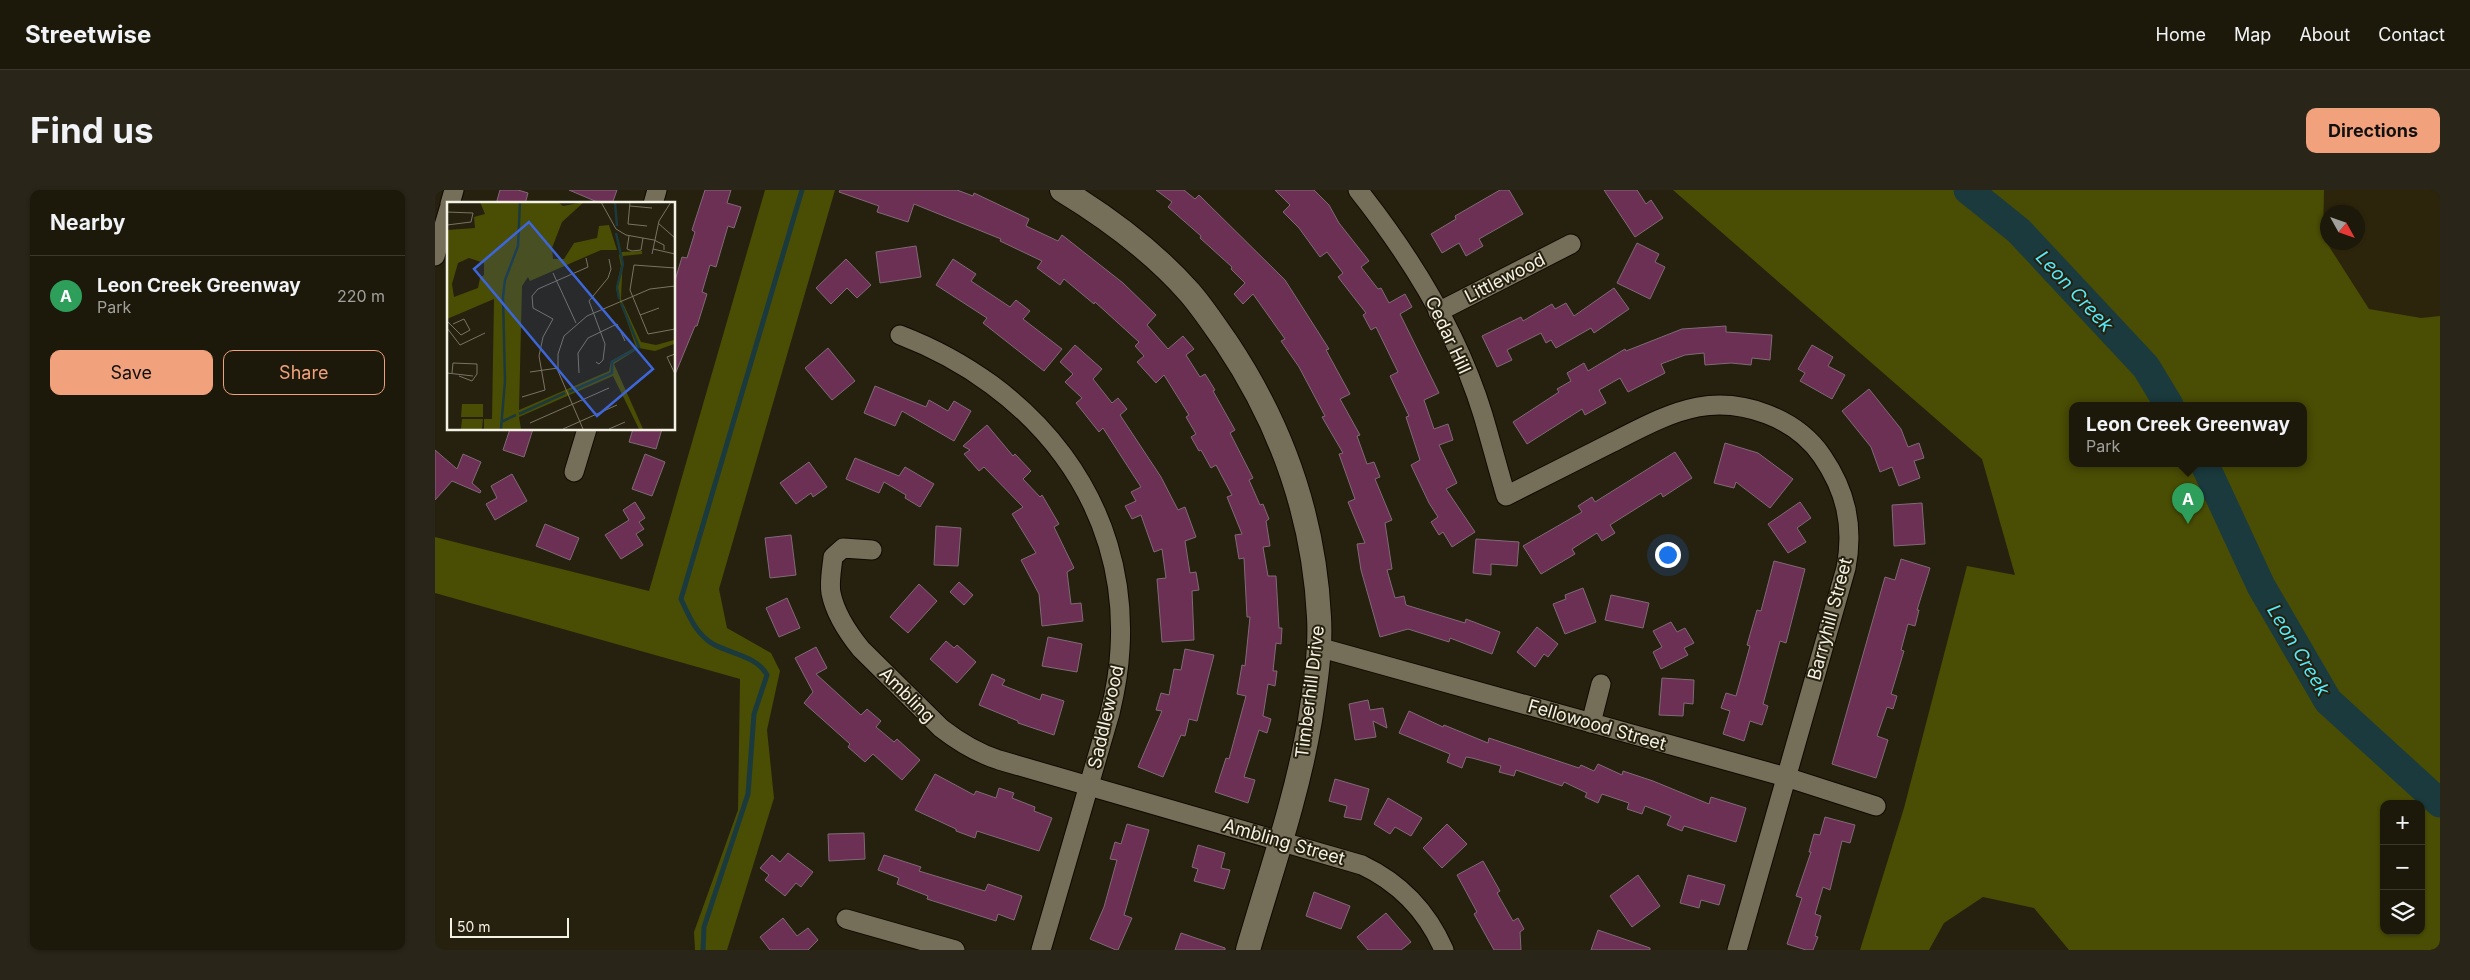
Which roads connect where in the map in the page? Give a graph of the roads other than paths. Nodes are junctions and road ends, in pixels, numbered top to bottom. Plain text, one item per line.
1 (1358, 190) edge
2 (1077, 194) edge
3 (447, 216) edge
4 (1571, 244) dead end
5 (435, 256) edge
6 (1438, 312) junction
7 (899, 335) dead end
8 (587, 430) edge
9 (574, 472) dead end
10 (1506, 496) joint
11 (872, 550) dead end
12 (1318, 647) junction
13 (1601, 684) dead end
14 (1591, 723) junction
15 (1786, 777) junction
16 (1089, 786) junction
17 (1876, 806) dead end
18 (1279, 840) junction
19 (846, 919) dead end
20 (955, 950) edge
21 (1041, 950) edge
22 (1248, 950) edge
23 (1444, 950) edge
24 (1737, 950) edge

1 - 6 street, Cedar Hill
2 - 12 street, Timberhill Drive
3 - 5 street
4 - 6 street, Littlewood
6 - 10 street, Cedar Hill
7 - 16 street, Saddlewood
8 - 9 street
10 - 15 street, Barryhill Street
11 - 16 street, Ambling
12 - 14 street, Fellowood Street
12 - 18 street, Timberhill Drive
13 - 14 street
14 - 15 street, Fellowood Street
15 - 17 street, Fellowood Street
15 - 24 street, Barryhill Street
16 - 18 street, Ambling Street
16 - 21 street, Saddlewood
18 - 22 street, Timberhill Drive
18 - 23 street, Ambling Street
19 - 20 street

